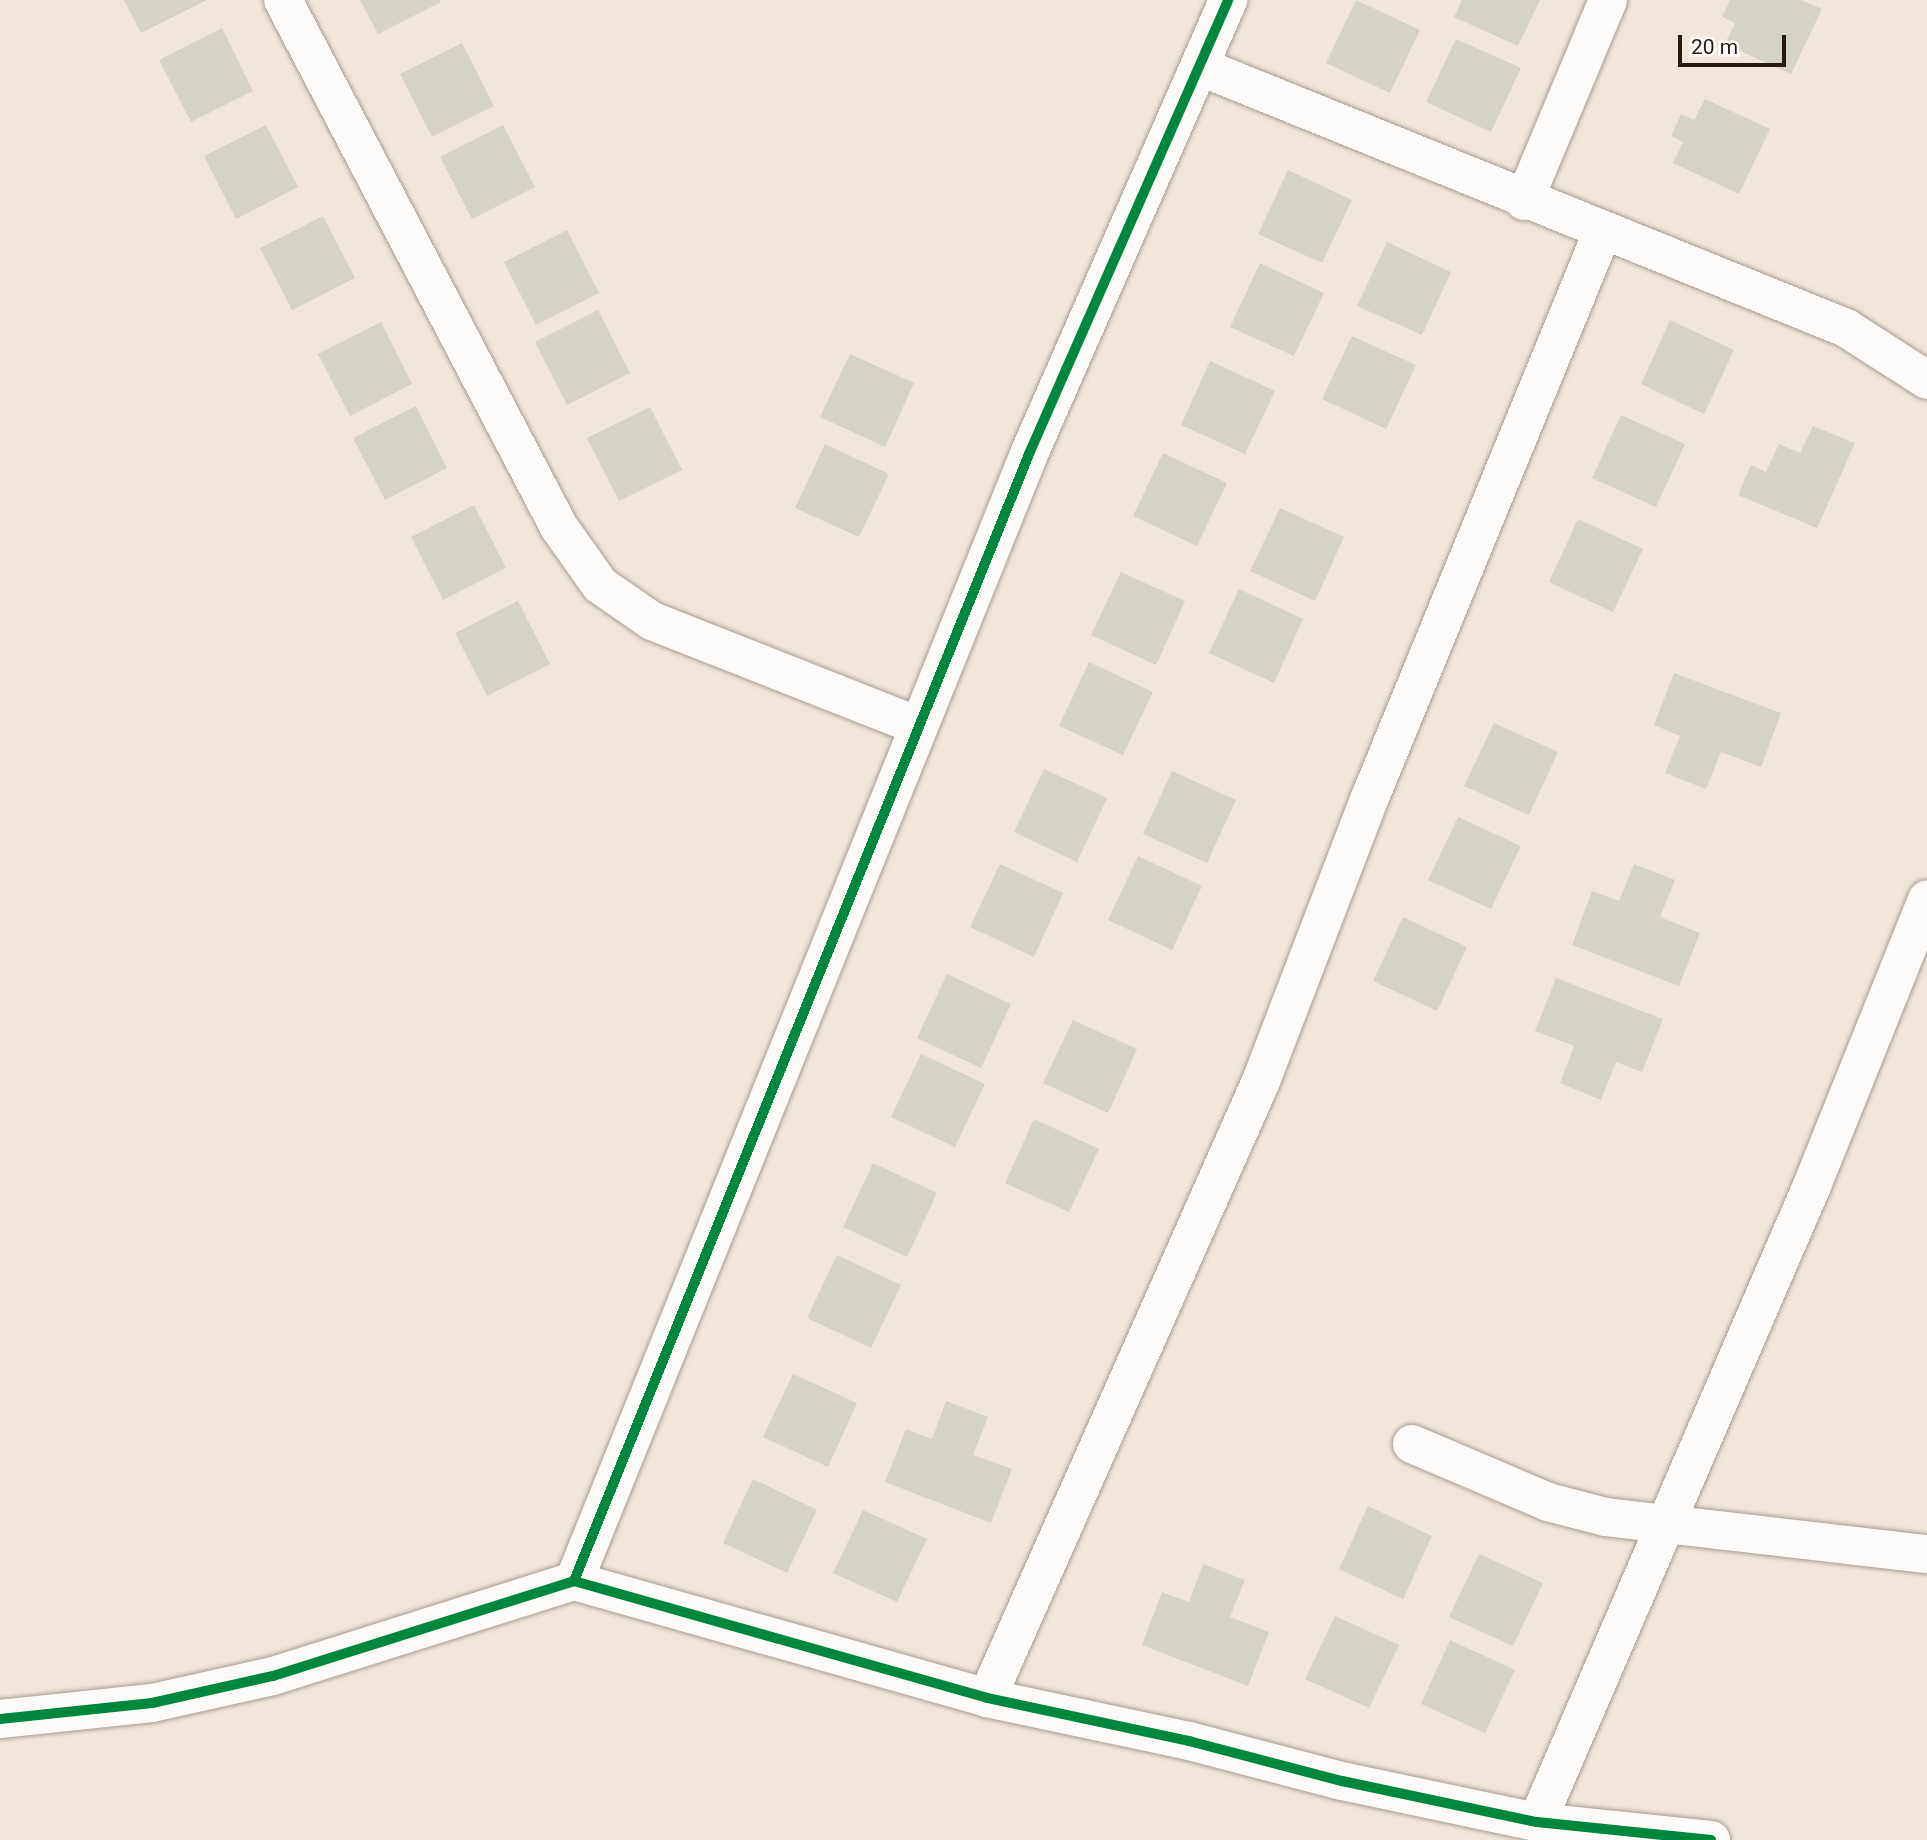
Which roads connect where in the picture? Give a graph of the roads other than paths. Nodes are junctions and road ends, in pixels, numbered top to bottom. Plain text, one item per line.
1 (283, 0) edge
2 (1228, 0) edge
3 (1608, 0) edge
4 (1201, 67) junction
5 (1524, 201) junction
6 (1602, 233) junction
7 (1927, 380) edge
8 (918, 726) junction
9 (1927, 899) edge
10 (1412, 1444) dead end
11 (1668, 1521) junction
12 (1927, 1554) edge
13 (574, 1581) junction
14 (988, 1698) junction
15 (0, 1718) edge
16 (1537, 1822) junction
17 (1712, 1840) edge

1 - 8 street
2 - 4 street
3 - 5 street
4 - 5 street
4 - 8 street
5 - 6 street
6 - 7 street
6 - 14 street
8 - 13 street
9 - 11 street
10 - 11 street
11 - 12 street
11 - 16 street
13 - 14 street
13 - 15 street
14 - 16 street
16 - 17 street

